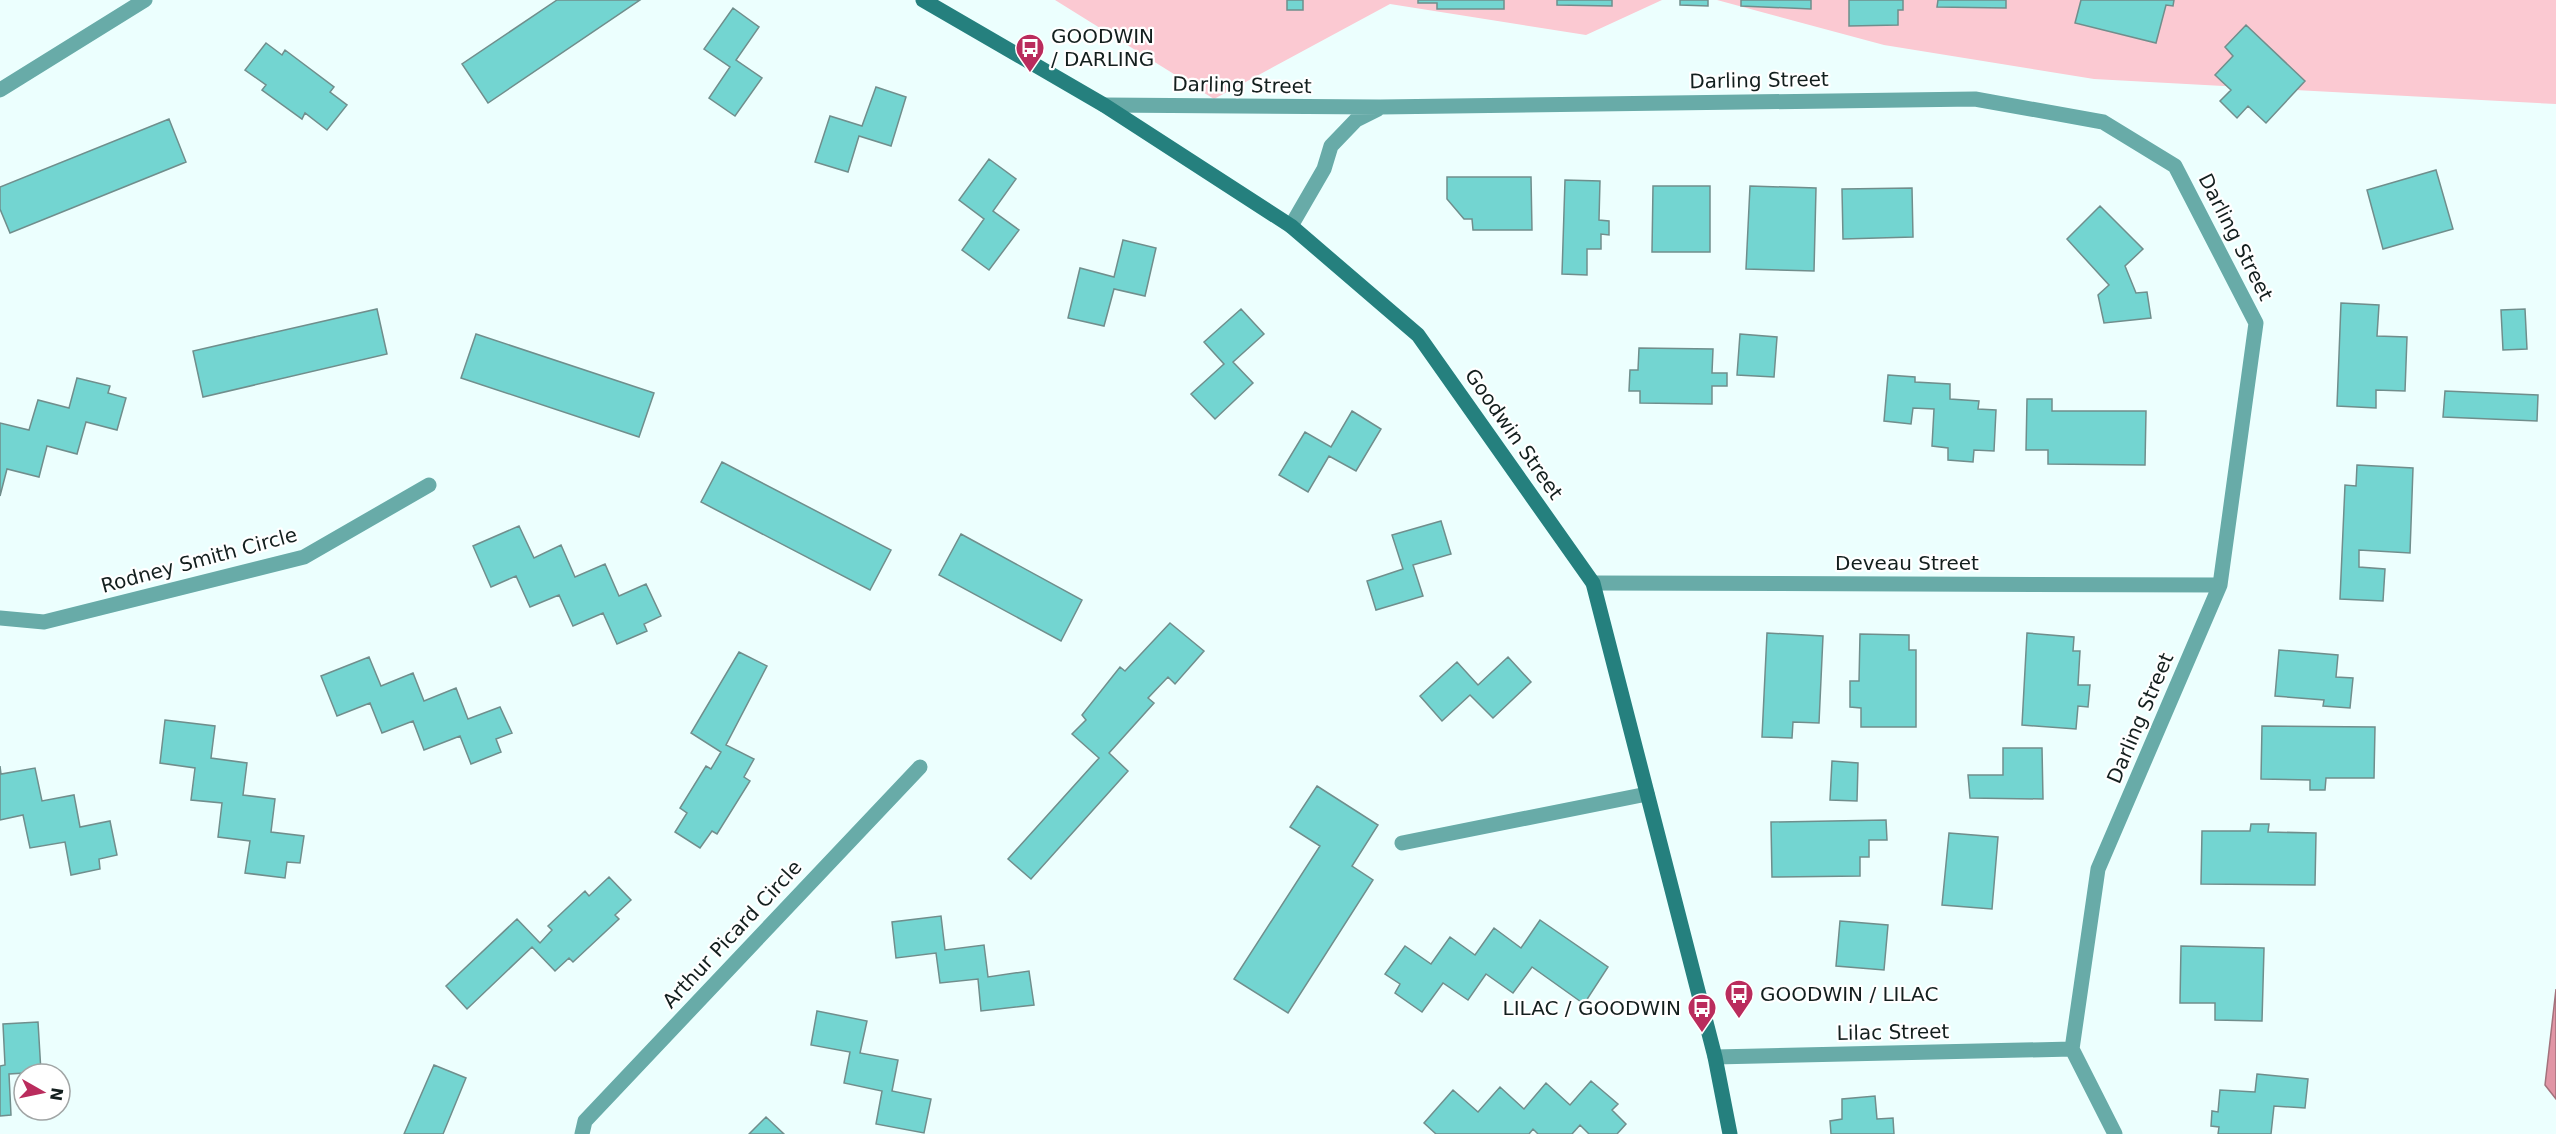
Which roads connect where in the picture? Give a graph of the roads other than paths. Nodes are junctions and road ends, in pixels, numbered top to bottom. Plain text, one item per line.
1 (145, 0) edge
2 (923, 0) edge
3 (0, 90) edge
4 (1104, 105) junction
5 (1380, 107) junction
6 (1291, 226) junction
7 (429, 485) dead end
8 (1593, 583) junction
9 (2220, 585) junction
10 (0, 618) edge
11 (920, 767) dead end
12 (1647, 794) junction
13 (1402, 843) dead end
14 (2072, 1049) junction
15 (1715, 1057) junction
16 (582, 1134) edge
17 (1730, 1134) edge
18 (2115, 1134) edge

1 - 3 street
2 - 4 main road, Goodwin Street
4 - 5 street, Darling Street
4 - 6 main road, Goodwin Street
5 - 6 street, Darling Street
5 - 9 street, Darling Street
6 - 8 main road, Goodwin Street
7 - 10 street, Rodney Smith Circle
8 - 9 street, Deveau Street
8 - 12 main road, Goodwin Street
9 - 14 street, Darling Street
11 - 16 street, Arthur Picard Circle
12 - 13 street
12 - 15 main road, Goodwin Street
14 - 15 street, Lilac Street
14 - 18 street
15 - 17 main road, Goodwin Street

